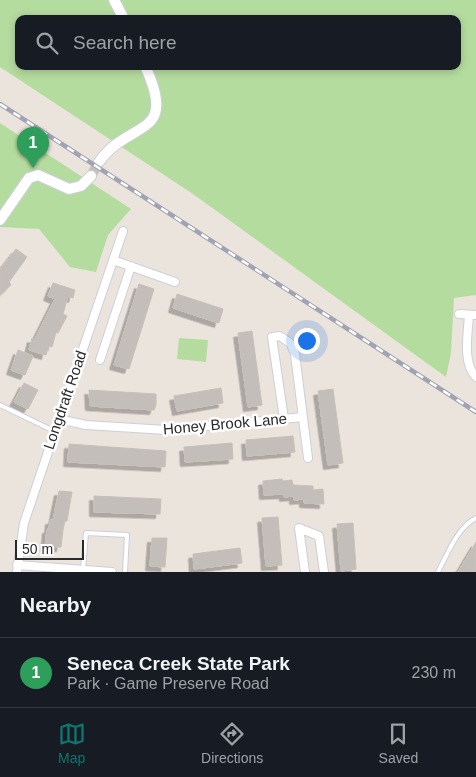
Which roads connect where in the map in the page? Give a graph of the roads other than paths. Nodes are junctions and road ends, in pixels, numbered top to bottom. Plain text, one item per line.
1 (114, 0) edge
2 (122, 15) edge
3 (147, 70) edge
4 (99, 162) tunnel mouth
5 (91, 176) tunnel mouth
6 (0, 220) edge
7 (123, 231) dead end
8 (114, 260) junction
9 (131, 266) junction
10 (175, 282) dead end
11 (460, 314) dead end
12 (472, 315) edge
13 (100, 360) dead end
14 (476, 377) edge
15 (0, 405) edge
16 (303, 417) junction
17 (58, 419) junction
18 (284, 419) junction
19 (54, 431) junction
20 (308, 458) dead end
21 (476, 518) edge
22 (16, 569) edge
23 (83, 570) junction
24 (112, 572) edge
25 (125, 572) edge
26 (305, 572) edge
27 (324, 572) edge
28 (438, 572) edge

1 - 2 street
3 - 4 street
5 - 6 street
7 - 8 street, Longdraft Road
8 - 9 street
8 - 17 street, Longdraft Road
9 - 10 street
9 - 13 street
11 - 12 street
12 - 14 street
15 - 19 lane
16 - 18 street, Honey Brook Lane
16 - 18 street
16 - 20 street
17 - 18 street, Honey Brook Lane
17 - 19 street, Longdraft Road
19 - 22 street, Longdraft Road
21 - 28 lane
22 - 23 street
23 - 24 street
23 - 25 lane
26 - 27 street

